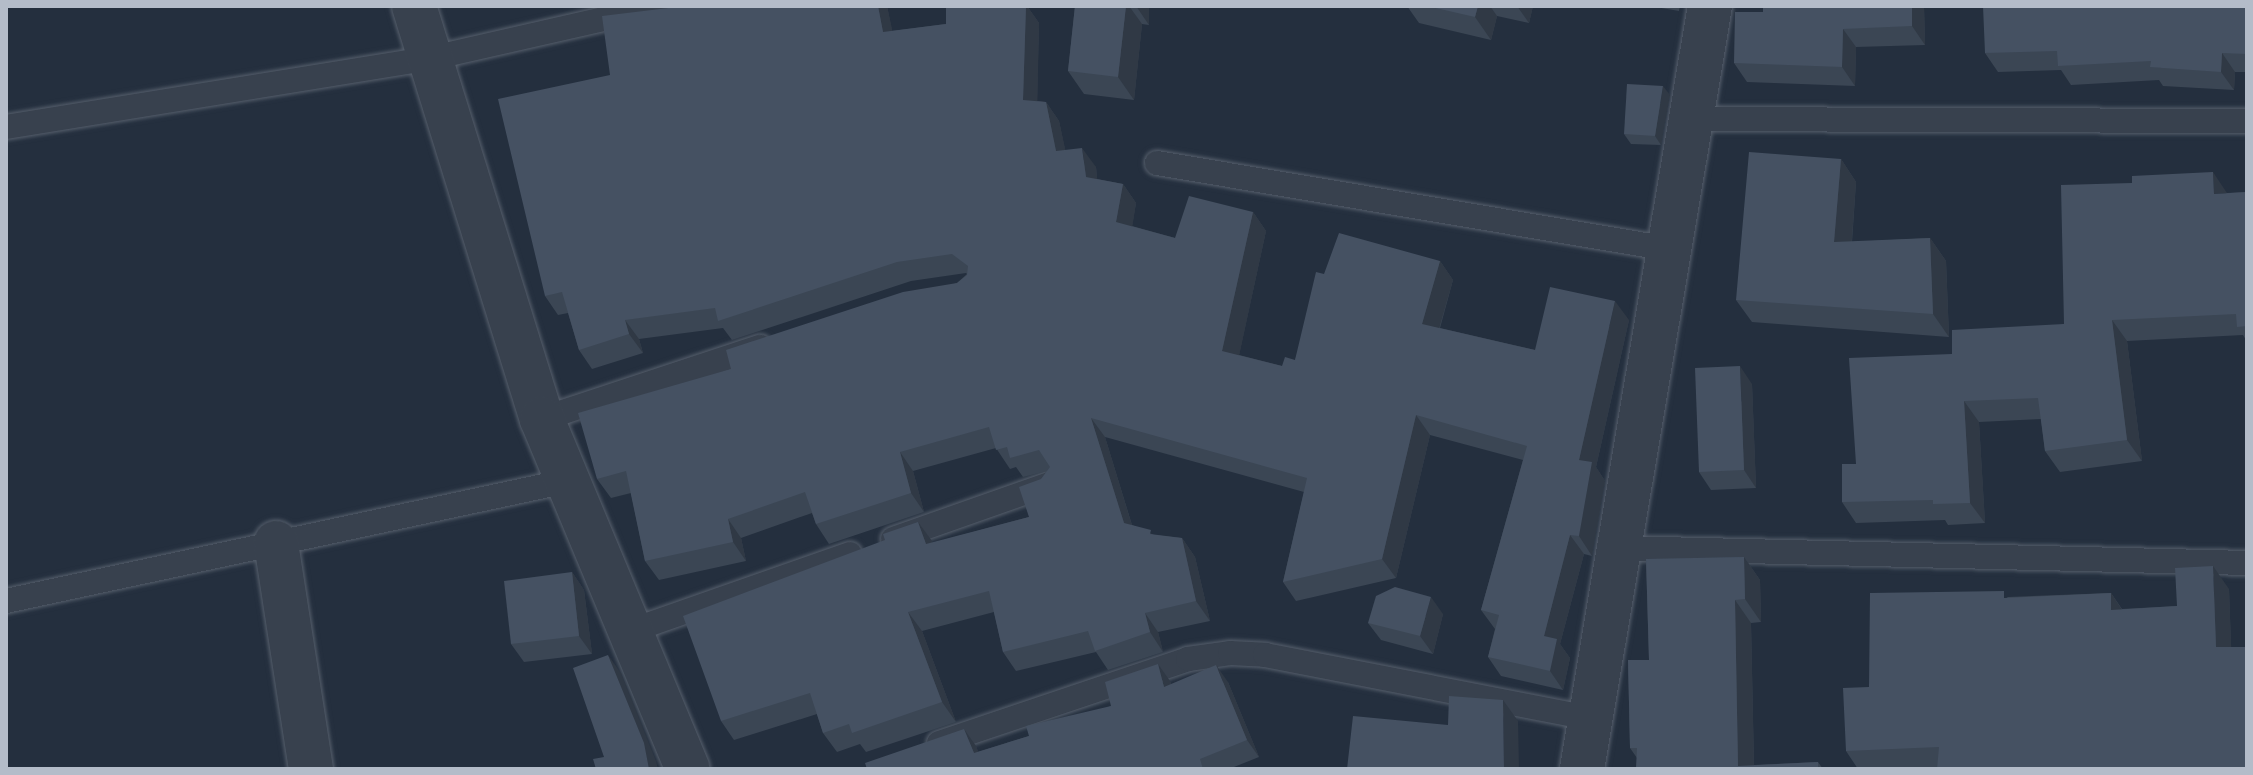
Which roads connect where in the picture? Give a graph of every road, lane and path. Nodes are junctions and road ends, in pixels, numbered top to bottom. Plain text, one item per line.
1 (414, 6) edge
2 (660, 6) edge
3 (1710, 6) edge
4 (432, 58) junction
5 (1690, 119) junction
6 (2247, 121) edge
7 (6, 127) edge
8 (1157, 163) dead end
9 (1669, 249) junction
10 (779, 340) edge
11 (542, 419) junction
12 (567, 481) junction
13 (1049, 484) edge
14 (276, 543) junction
15 (1617, 548) junction
16 (2247, 563) edge
17 (6, 601) edge
18 (630, 631) junction
19 (1588, 718) junction
20 (921, 749) edge
21 (311, 769) edge
22 (688, 769) edge
23 (1582, 769) edge

1 - 4 street
2 - 4 lane
3 - 5 street
4 - 7 lane
4 - 11 street
5 - 6 lane
5 - 9 street
8 - 9 lane
9 - 15 street
10 - 11 lane
11 - 12 street
12 - 14 lane
12 - 18 street
13 - 18 lane
14 - 17 lane
14 - 21 street
15 - 16 lane
15 - 19 street
18 - 22 street
19 - 20 lane
19 - 23 street

